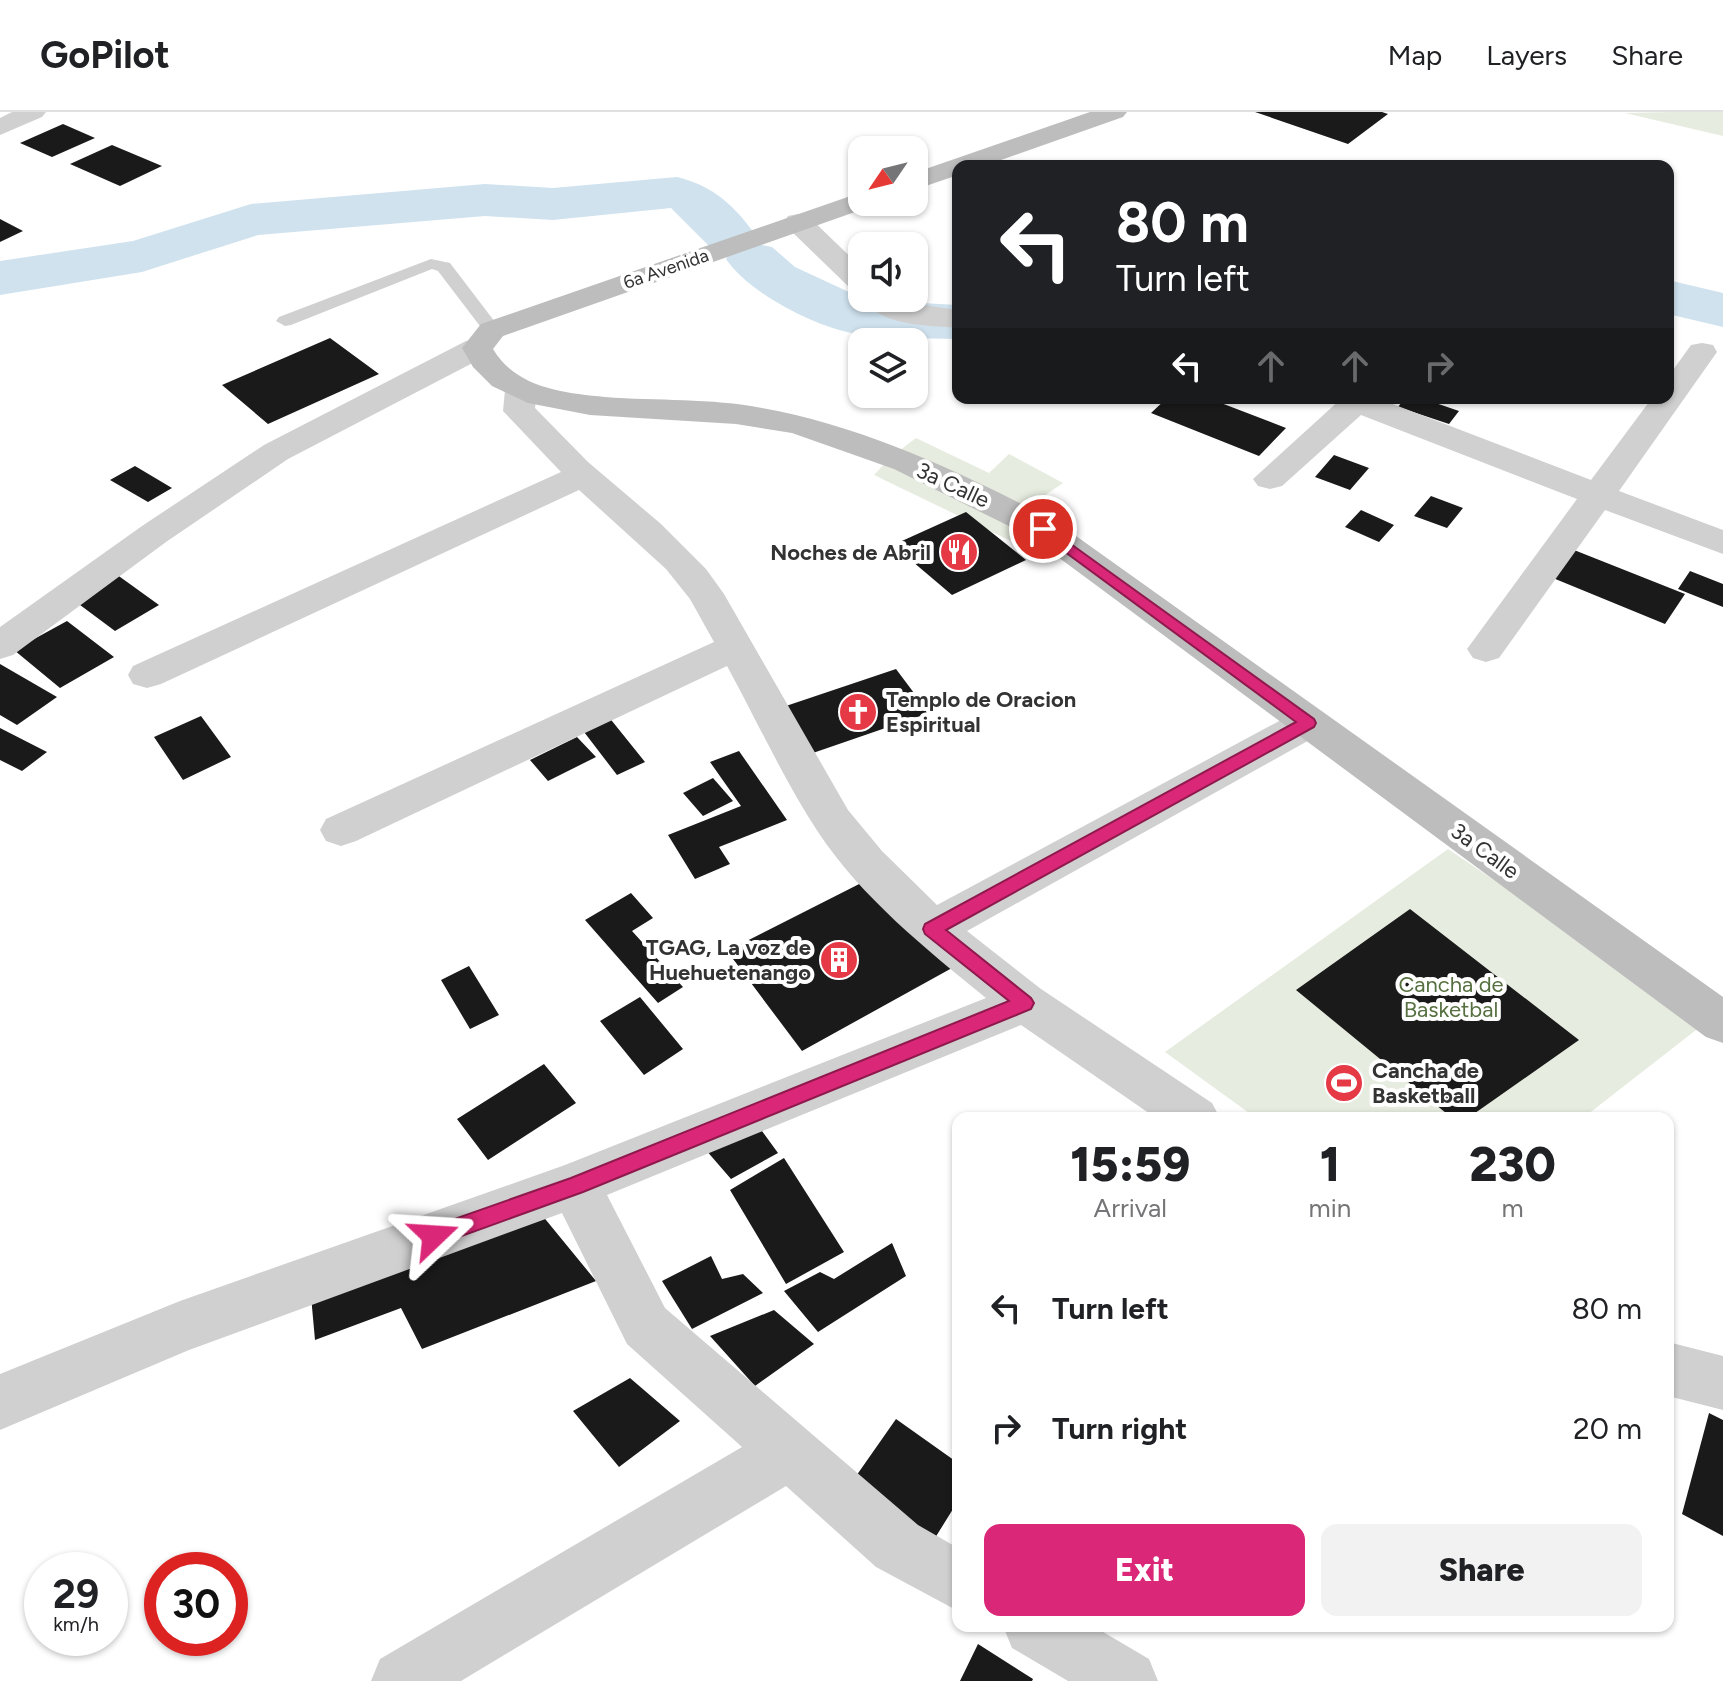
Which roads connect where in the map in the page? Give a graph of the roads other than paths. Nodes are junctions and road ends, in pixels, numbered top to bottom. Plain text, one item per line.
1 (33, 112) edge
2 (1114, 112) edge
3 (0, 127) edge
4 (976, 160) edge
5 (952, 168) edge
6 (928, 177) edge
7 (848, 205) edge
8 (798, 222) junction
9 (848, 270) edge
10 (900, 312) edge
11 (952, 318) edge
12 (285, 321) dead end
13 (484, 339) junction
14 (1702, 352) dead end
15 (521, 390) junction
16 (1674, 390) edge
17 (1354, 404) edge
18 (1369, 404) edge
19 (1664, 404) edge
20 (583, 475) junction
21 (1270, 479) dead end
22 (1597, 495) junction
23 (1723, 543) edge
24 (0, 646) edge
25 (734, 648) junction
26 (1486, 649) dead end
27 (147, 675) dead end
28 (1308, 723) junction
29 (341, 830) dead end
30 (932, 929) junction
31 (1025, 1003) junction
32 (1723, 1023) edge
33 (1186, 1112) edge
34 (575, 1185) junction
35 (1674, 1371) edge
36 (1723, 1383) edge
37 (0, 1402) edge
38 (789, 1452) junction
39 (952, 1578) edge
40 (1044, 1632) edge
41 (402, 1681) edge
42 (1127, 1681) edge

1 - 3 street
2 - 4 street
5 - 6 street
7 - 8 street, 6a Avenida
8 - 9 street
8 - 13 street, 6a Avenida
10 - 11 street
12 - 13 lane
13 - 15 street, 3a Calle
13 - 24 street
14 - 16 street
15 - 20 street
15 - 28 street, 3a Calle
17 - 21 street
18 - 22 street
19 - 22 street
20 - 25 street
20 - 27 street
22 - 23 street
22 - 26 street
25 - 29 street
25 - 30 street
28 - 30 street
28 - 32 street, 3a Calle
30 - 31 street
31 - 33 street
31 - 34 street
34 - 37 street
34 - 38 street
35 - 36 street
38 - 39 street
38 - 41 street
40 - 42 street

